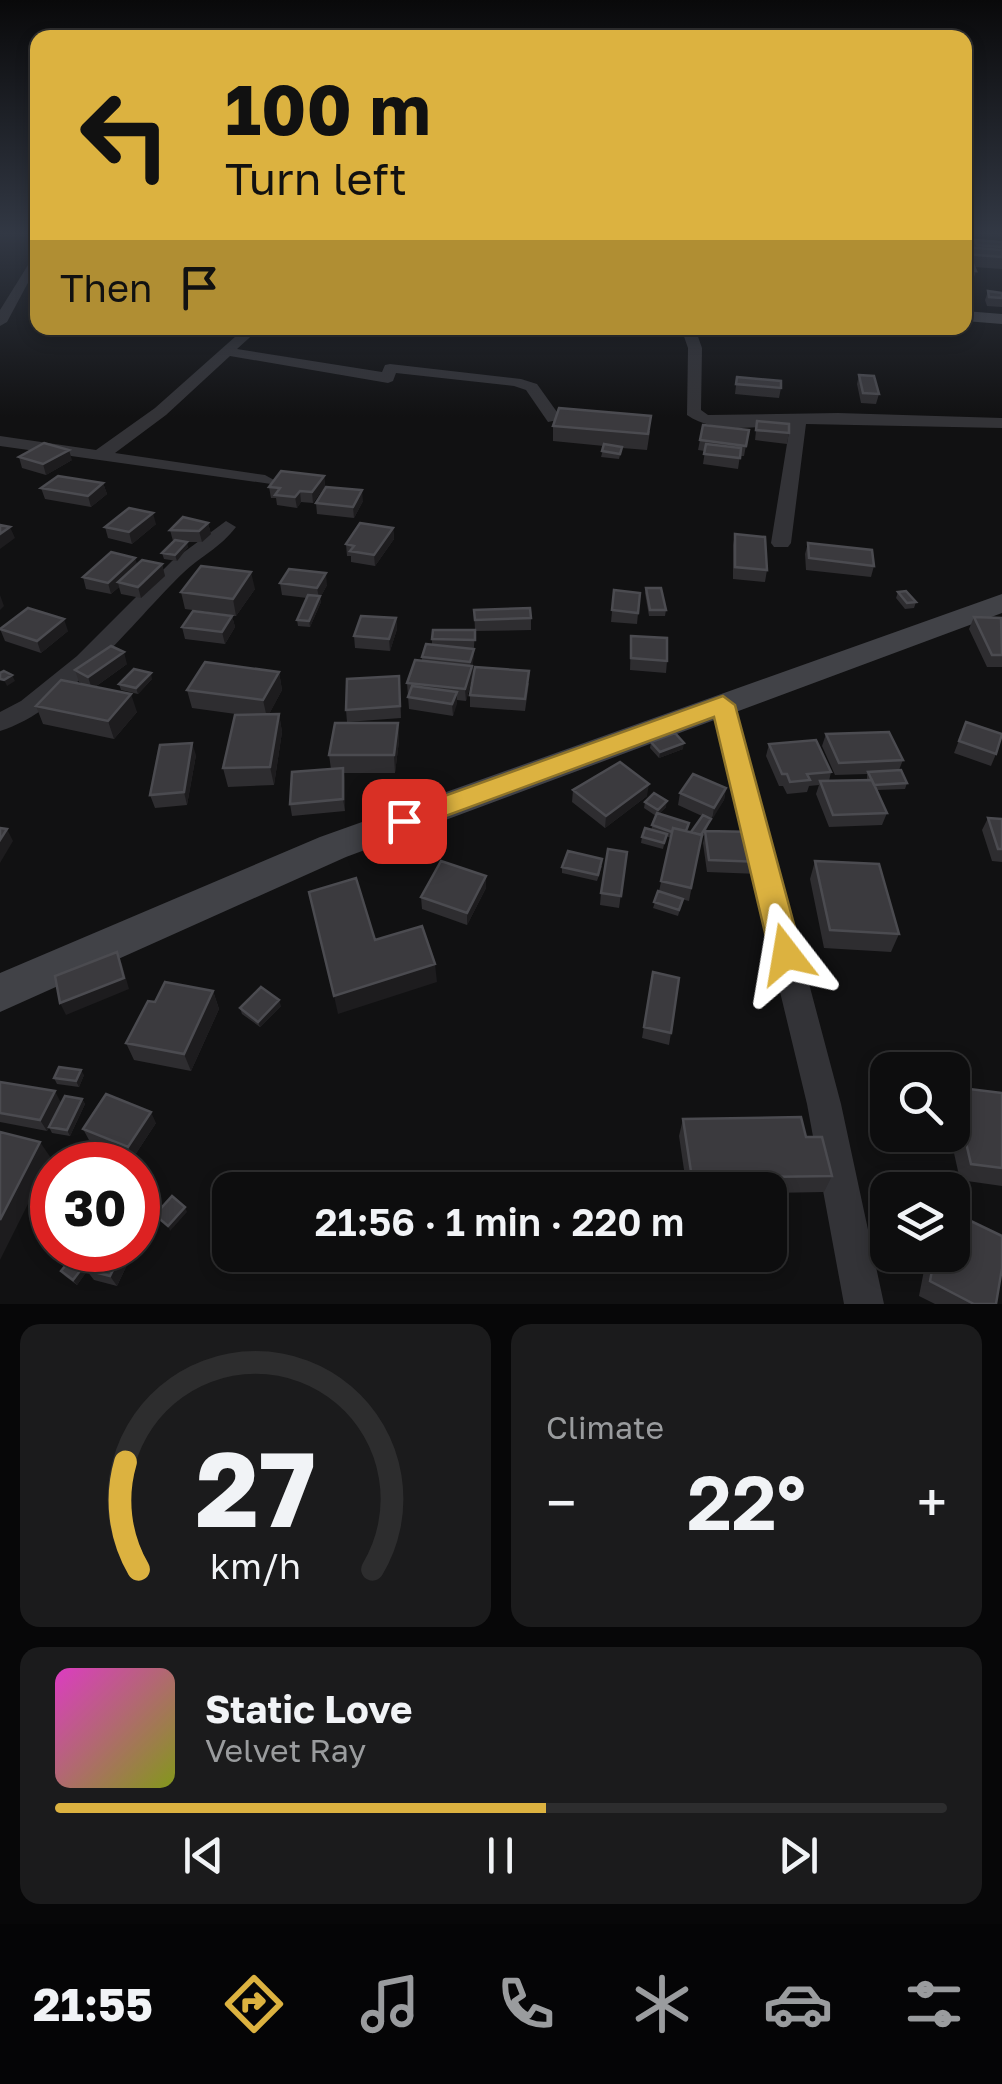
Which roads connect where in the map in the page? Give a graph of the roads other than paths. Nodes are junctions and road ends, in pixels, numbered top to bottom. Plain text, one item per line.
1 (14, 296) edge
2 (972, 317) edge
3 (1002, 319) edge
4 (0, 322) edge
5 (244, 335) edge
6 (690, 335) edge
7 (225, 351) junction
8 (554, 418) edge
9 (798, 418) junction
10 (1002, 424) edge
11 (0, 440) edge
12 (100, 455) junction
13 (265, 480) dead end
14 (226, 527) dead end
15 (780, 544) dead end
16 (1002, 603) edge
17 (723, 705) junction
18 (0, 722) edge
19 (0, 993) edge
20 (864, 1304) edge

1 - 4 street
2 - 3 main road
5 - 7 street
6 - 9 street
7 - 8 street
7 - 12 street
9 - 10 street
9 - 15 street
11 - 12 street
12 - 13 street
14 - 18 street
16 - 17 main road
17 - 19 main road
17 - 20 street

